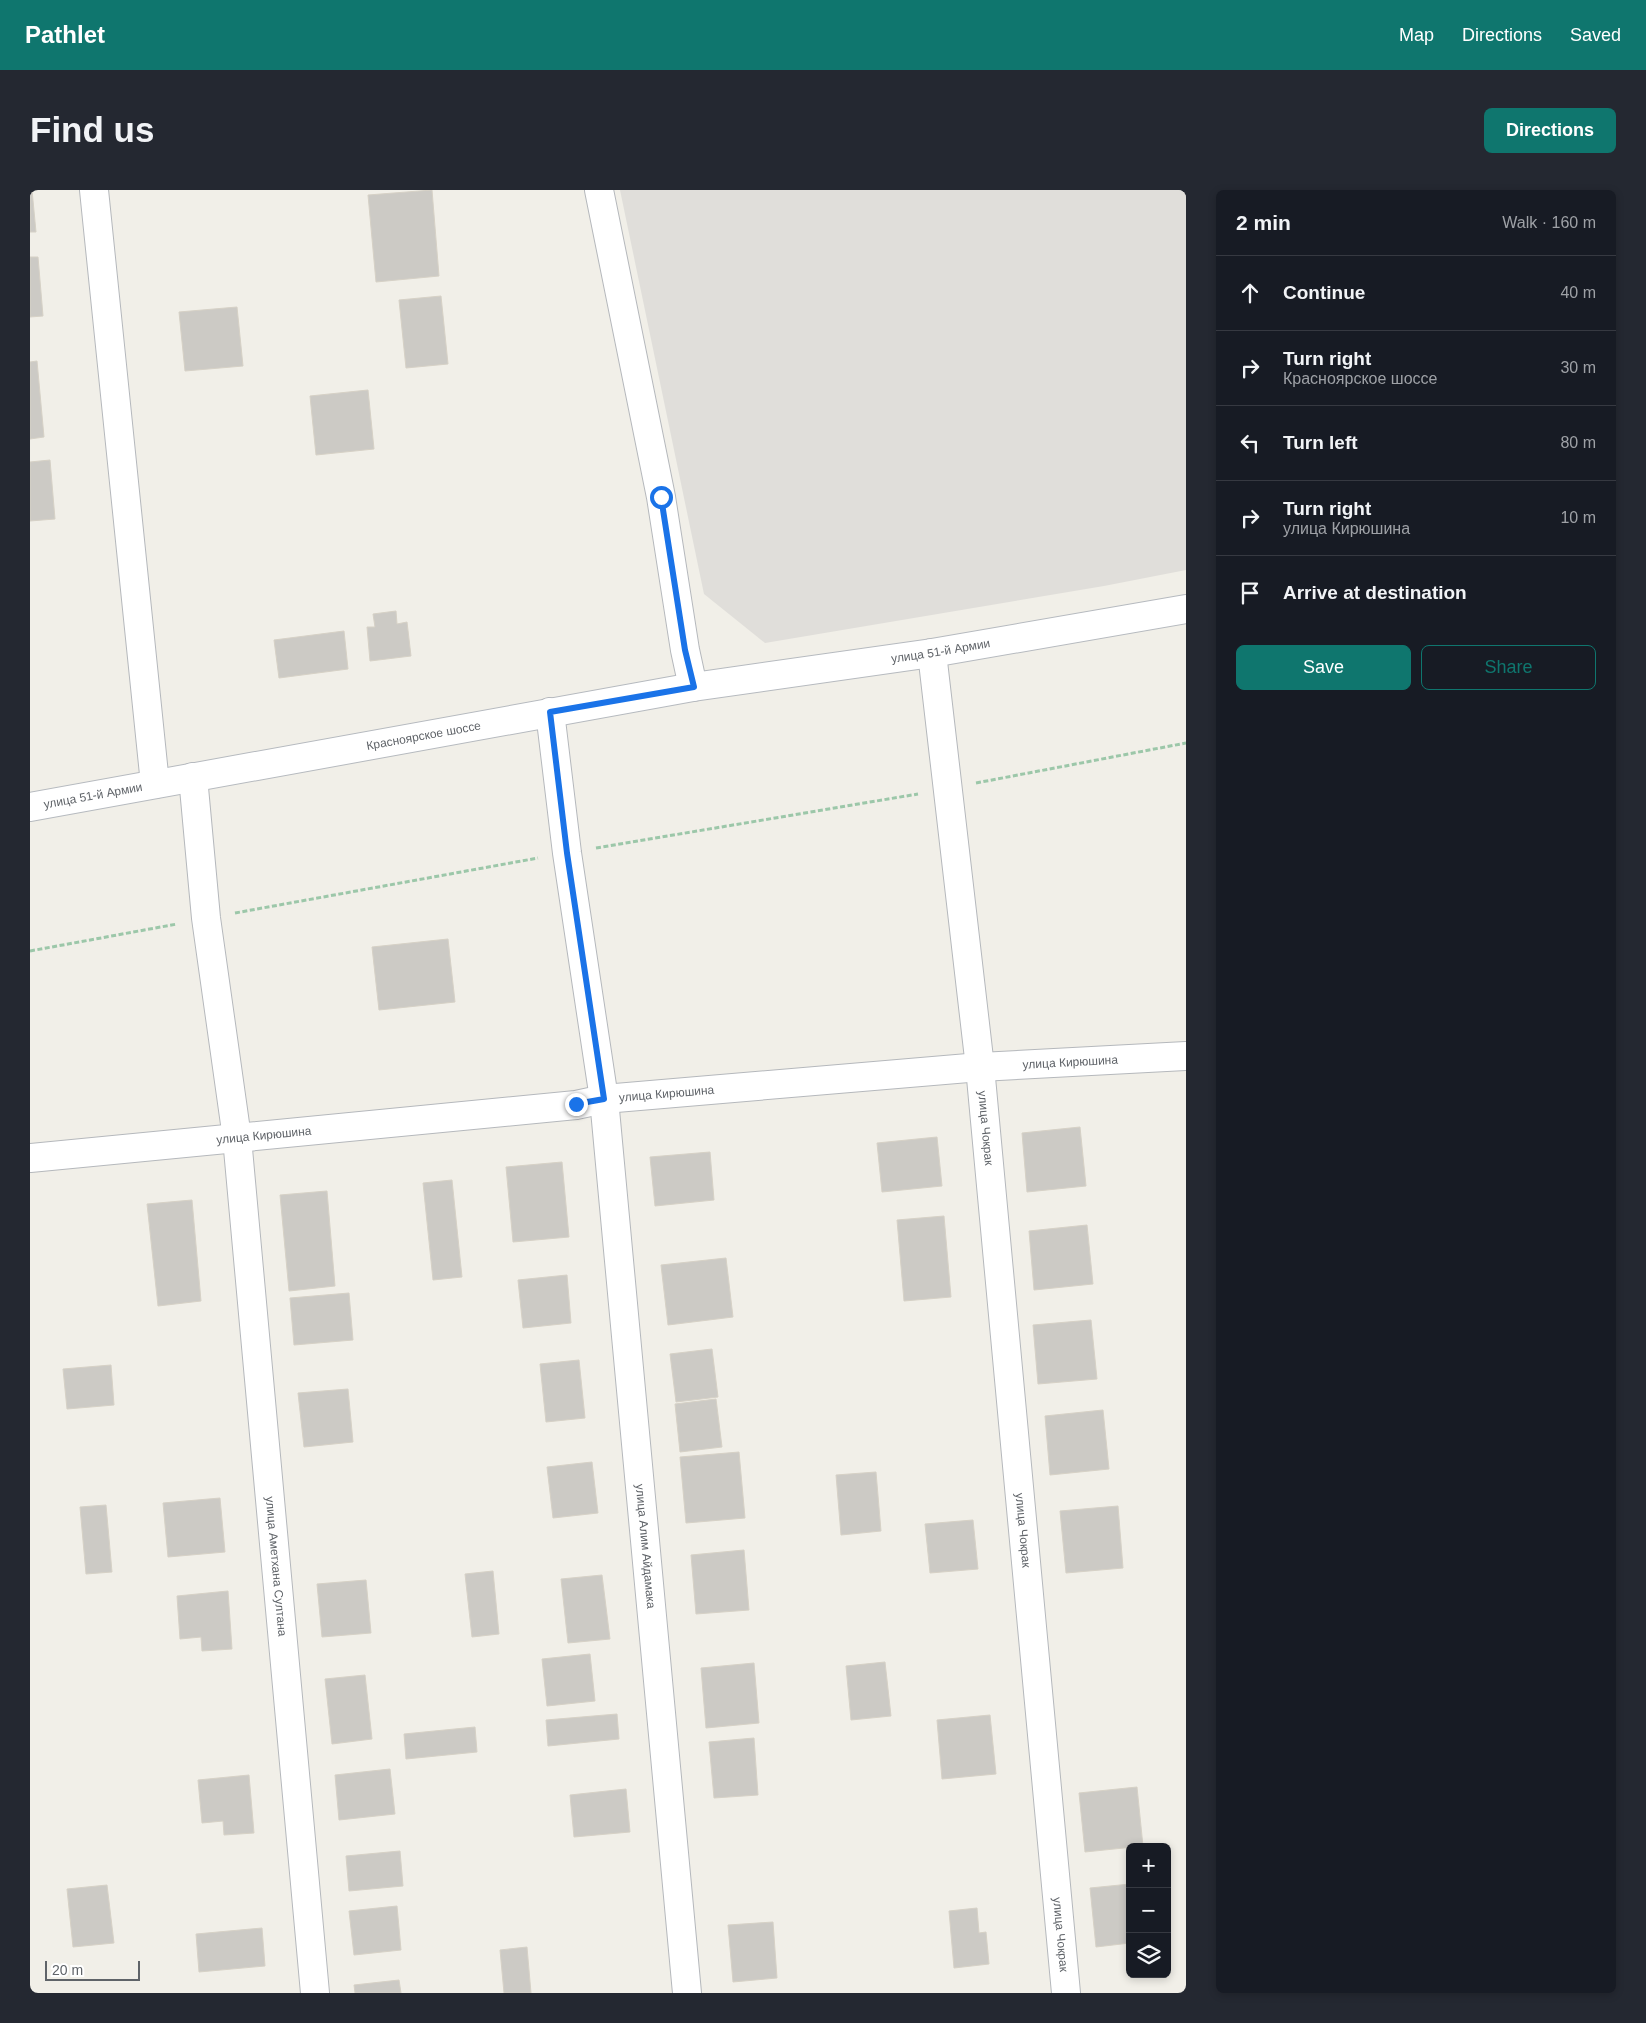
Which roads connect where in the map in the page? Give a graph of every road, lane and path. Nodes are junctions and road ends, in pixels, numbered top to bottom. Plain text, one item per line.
1 (94, 190) edge
2 (599, 190) edge
3 (1186, 610) edge
4 (932, 653) junction
5 (694, 687) junction
6 (550, 712) junction
7 (1186, 743) edge
8 (193, 777) junction
9 (155, 784) junction
10 (947, 789) junction
11 (30, 807) edge
12 (567, 853) junction
13 (206, 918) junction
14 (30, 951) edge
15 (1186, 1056) edge
16 (980, 1067) junction
17 (604, 1099) junction
18 (237, 1138) junction
19 (30, 1158) edge
20 (315, 1993) edge
21 (687, 1993) edge
22 (1066, 1993) edge

1 - 9 street
2 - 5 street
3 - 4 street, улица 51-й Армии
4 - 5 street, улица 51-й Армии
4 - 10 street, улица Чокрак
5 - 6 street, Красноярское шоссе
6 - 8 street, Красноярское шоссе
6 - 12 street, улица Алим Айдамака
7 - 10 path
8 - 9 street, Красноярское шоссе
8 - 13 street, улица Аметхана Султана
9 - 11 street, улица 51-й Армии
10 - 12 path
10 - 16 street, улица Чокрак
12 - 13 path
12 - 17 street, улица Алим Айдамака
13 - 14 path
13 - 18 street, улица Аметхана Султана
15 - 16 street, улица Кирюшина
16 - 17 street, улица Кирюшина
16 - 22 street, улица Чокрак
17 - 18 street, улица Кирюшина
17 - 21 street, улица Алим Айдамака
18 - 19 street, улица Кирюшина
18 - 20 street, улица Аметхана Султана

